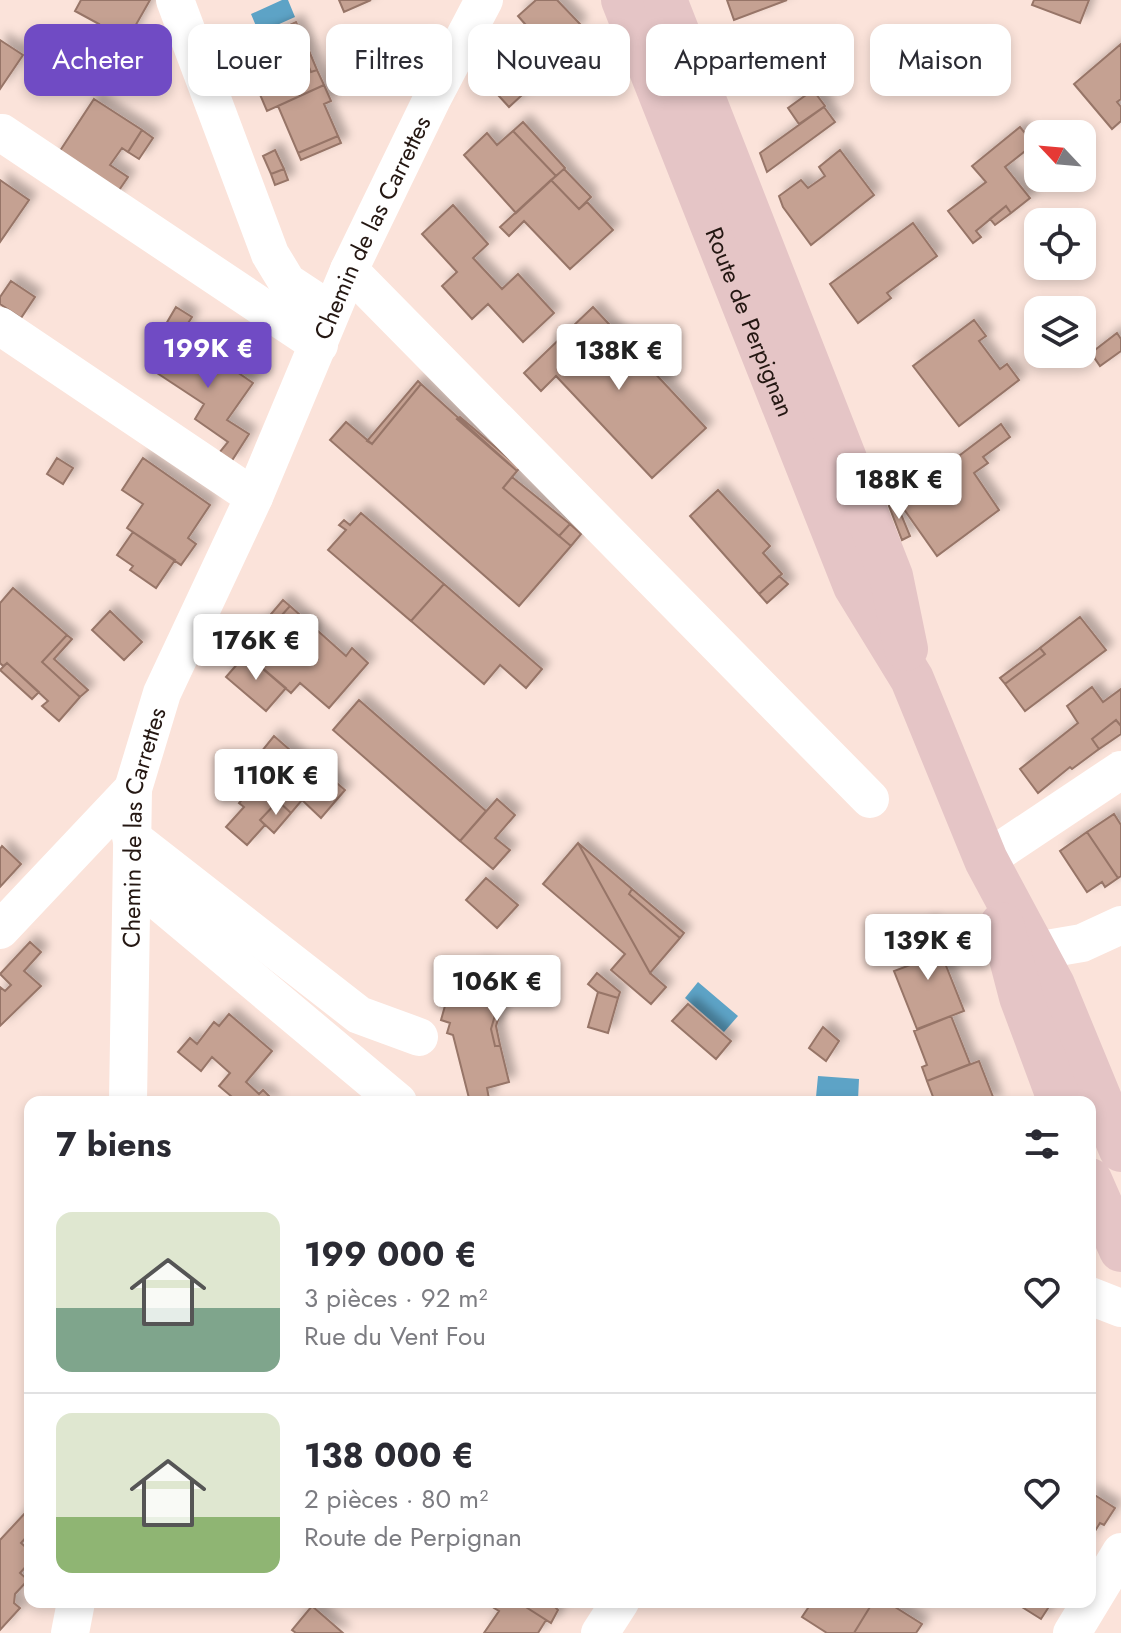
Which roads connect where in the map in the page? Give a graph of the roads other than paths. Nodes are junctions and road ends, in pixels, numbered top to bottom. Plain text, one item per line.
1 (175, 0) edge
2 (484, 0) edge
3 (623, 0) edge
4 (667, 9) edge
5 (2, 133) dead end
6 (349, 270) junction
7 (0, 326) edge
8 (325, 328) junction
9 (254, 497) junction
10 (912, 679) junction
11 (1121, 770) edge
12 (133, 789) junction
13 (870, 799) dead end
14 (131, 837) junction
15 (986, 860) junction
16 (133, 880) junction
17 (1121, 925) edge
18 (0, 930) edge
19 (1035, 951) junction
20 (419, 1037) dead end
21 (128, 1096) edge
22 (391, 1096) edge
23 (1058, 1096) edge
24 (1120, 1151) edge
25 (1096, 1195) edge
26 (1111, 1233) edge
27 (1096, 1298) edge
28 (1121, 1308) edge
29 (1121, 1552) edge
30 (1096, 1593) edge
31 (75, 1608) edge
32 (616, 1608) edge
33 (1087, 1608) edge
34 (70, 1633) edge
35 (600, 1633) edge
36 (1072, 1633) edge

1 - 8 street
2 - 6 street, Chemin de las Carrettes
3 - 10 main road, Route de Perpignan
4 - 10 main road, Route de Perpignan
5 - 8 street
6 - 8 street, Chemin de las Carrettes
6 - 13 street
7 - 9 street
8 - 9 street, Chemin de las Carrettes
9 - 12 street, Chemin de las Carrettes
10 - 15 main road, Route de Perpignan
11 - 15 street
12 - 14 street, Chemin de las Carrettes
12 - 18 street
14 - 16 street, Chemin de las Carrettes
14 - 20 street
15 - 19 main road, Route de Perpignan
15 - 23 main road, Route de Perpignan
16 - 21 street, Chemin de las Carrettes
16 - 22 street
17 - 19 street
19 - 24 main road, Route de Perpignan
25 - 26 main road
27 - 28 street
29 - 30 street
31 - 34 street
32 - 35 street
33 - 36 street

